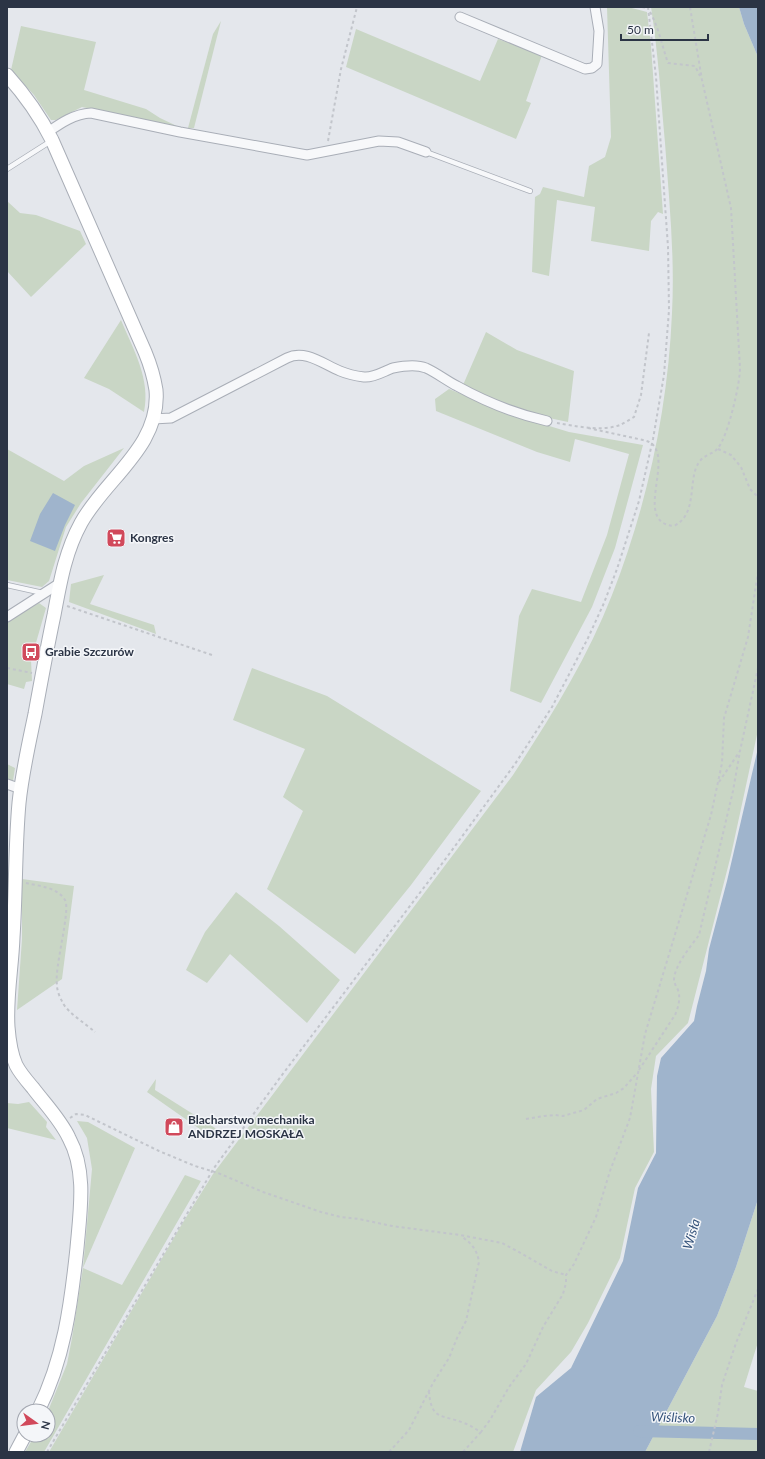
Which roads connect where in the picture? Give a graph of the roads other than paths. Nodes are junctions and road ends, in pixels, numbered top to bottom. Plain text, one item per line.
1 (595, 7) edge
2 (460, 17) dead end
3 (7, 75) edge
4 (50, 136) junction
5 (426, 152) joint
6 (7, 169) edge
7 (530, 191) dead end
8 (153, 419) junction
9 (548, 422) road end
10 (60, 583) junction
11 (7, 585) edge
12 (45, 593) junction
13 (7, 617) edge
14 (7, 784) edge
15 (21, 789) junction
16 (41, 1403) edge
17 (21, 1443) edge
18 (16, 1452) edge

1 - 2 street
3 - 4 street
4 - 5 street
4 - 6 lane
4 - 8 street
5 - 7 lane
8 - 9 street
8 - 10 street
10 - 12 street
10 - 15 street
11 - 12 lane
12 - 13 street
14 - 15 street
15 - 16 street
17 - 18 street

